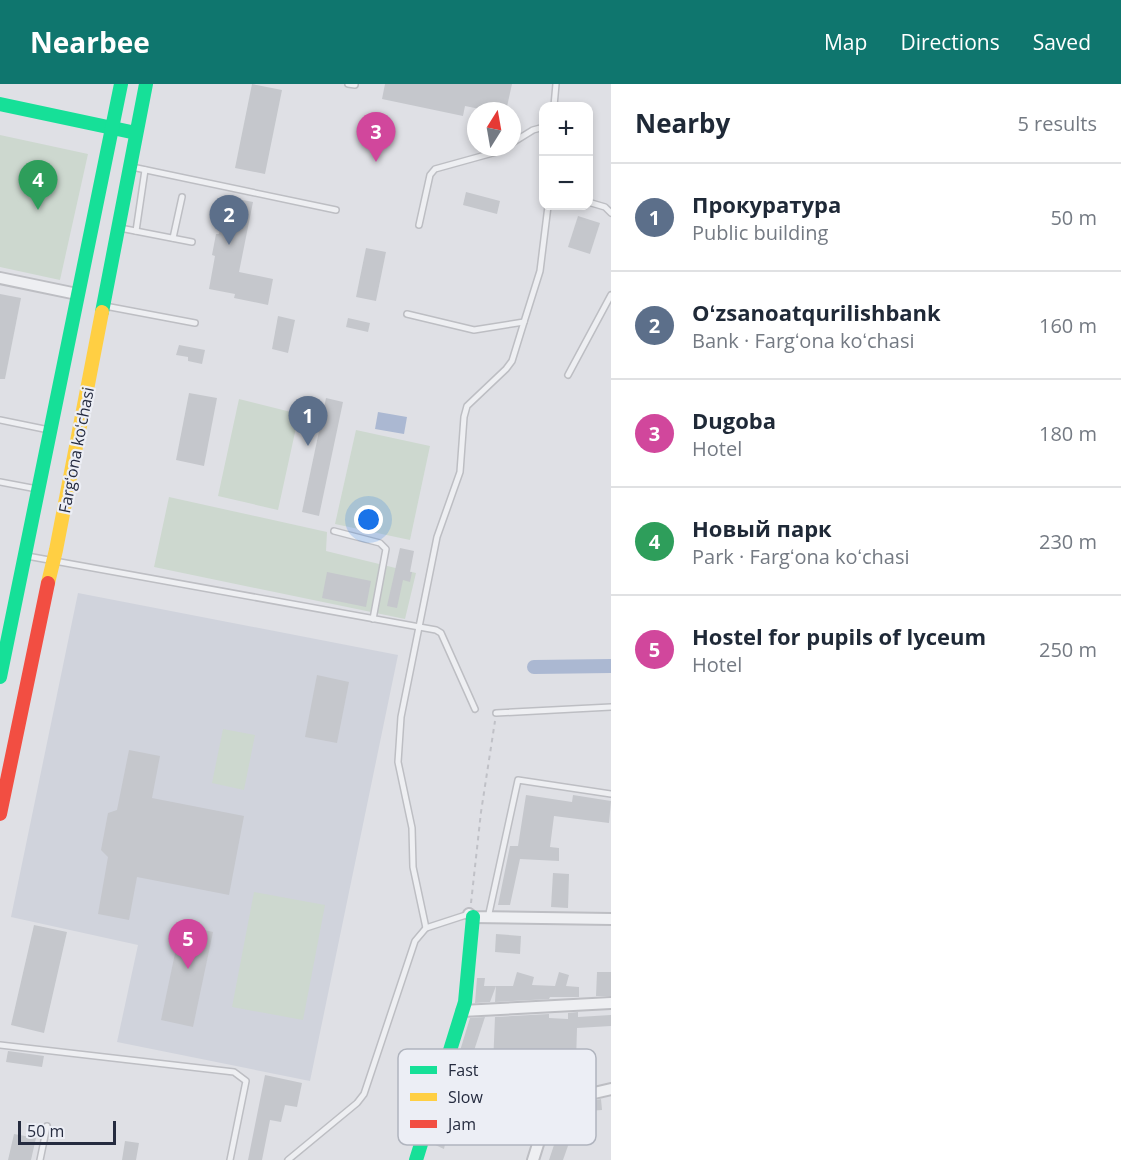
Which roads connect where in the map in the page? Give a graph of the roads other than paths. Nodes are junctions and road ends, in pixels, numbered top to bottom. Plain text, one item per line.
1 (121, 84) edge
2 (146, 84) edge
3 (556, 84) edge
4 (554, 102) edge
5 (0, 104) edge
6 (112, 128) junction
7 (539, 128) edge
8 (136, 133) junction
9 (521, 137) edge
10 (482, 156) edge
11 (130, 167) junction
12 (145, 170) junction
13 (182, 197) dead end
14 (593, 203) edge
15 (336, 210) dead end
16 (548, 210) edge
17 (611, 213) edge
18 (419, 225) dead end
19 (120, 228) junction
20 (136, 231) junction
21 (173, 238) junction
22 (192, 242) dead end
23 (0, 278) edge
24 (78, 294) junction
25 (611, 295) edge
26 (104, 306) junction
27 (407, 314) dead end
28 (524, 322) junction
29 (195, 323) dead end
30 (568, 375) dead end
31 (0, 420) edge
32 (51, 430) junction
33 (0, 482) edge
34 (38, 490) junction
35 (334, 531) dead end
36 (25, 555) junction
37 (52, 561) junction
38 (374, 619) junction
39 (418, 627) junction
40 (2, 661) edge
41 (0, 677) edge
42 (611, 707) edge
43 (475, 709) dead end
44 (496, 713) road end
45 (611, 794) edge
46 (0, 814) edge
47 (471, 916) junction
48 (488, 918) junction
49 (611, 919) edge
50 (426, 928) junction
51 (611, 1003) edge
52 (462, 1011) junction
53 (0, 1045) edge
54 (450, 1049) edge
55 (611, 1089) edge
56 (596, 1092) edge
57 (47, 1126) dead end
58 (421, 1145) edge
59 (537, 1145) edge
60 (40, 1160) edge
61 (230, 1160) edge
62 (288, 1160) edge
63 (416, 1160) edge
64 (532, 1160) edge

1 - 6 main road, Fargʻona koʻchasi
2 - 8 main road, Fargʻona koʻchasi
3 - 4 lane
5 - 6 main road
6 - 8 main road
6 - 24 main road, Fargʻona koʻchasi
7 - 9 lane
8 - 11 main road, Fargʻona koʻchasi
10 - 18 lane
11 - 12 lane
11 - 19 main road, Fargʻona koʻchasi
12 - 15 lane
12 - 20 lane
13 - 21 lane
14 - 17 lane
16 - 28 lane
19 - 20 lane
19 - 26 main road, Fargʻona koʻchasi
20 - 21 lane
21 - 22 lane
23 - 24 street
24 - 32 main road, Fargʻona koʻchasi
25 - 30 lane
26 - 29 lane
26 - 37 main road, Fargʻona koʻchasi
27 - 28 lane
28 - 39 lane
31 - 32 lane
32 - 34 main road, Fargʻona koʻchasi
33 - 34 lane
34 - 36 main road, Fargʻona koʻchasi
35 - 38 lane
36 - 37 lane
36 - 40 main road, Fargʻona koʻchasi
37 - 38 lane
37 - 46 main road, Fargʻona koʻchasi
38 - 39 lane
39 - 43 lane
39 - 50 lane
40 - 41 main road, Fargʻona koʻchasi
42 - 44 lane
45 - 48 lane
47 - 48 street
47 - 50 lane
47 - 52 main road
48 - 49 street
50 - 62 lane
51 - 52 street
52 - 54 main road
53 - 61 lane
55 - 56 street
57 - 60 lane
58 - 63 main road
59 - 64 street

